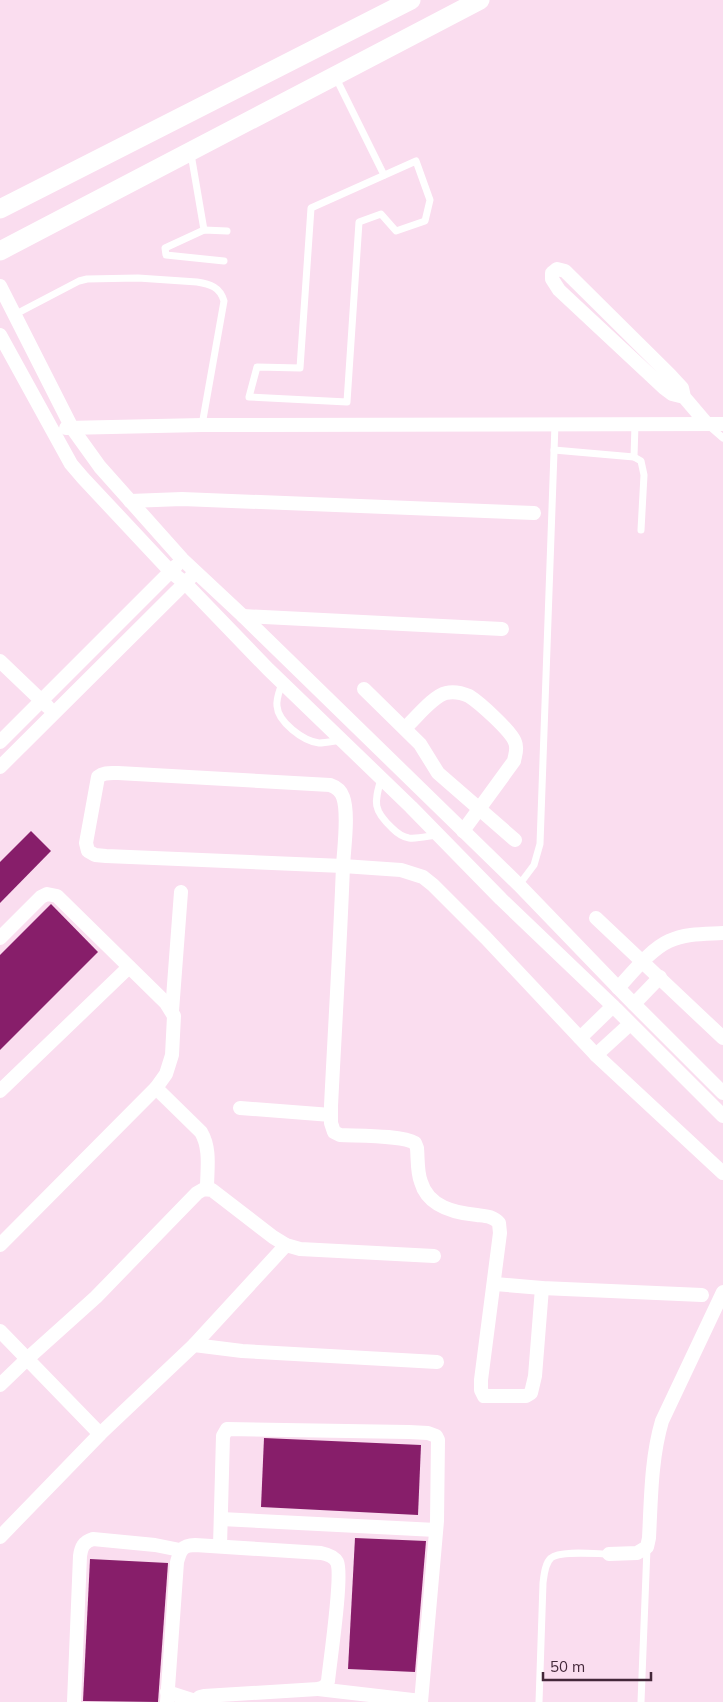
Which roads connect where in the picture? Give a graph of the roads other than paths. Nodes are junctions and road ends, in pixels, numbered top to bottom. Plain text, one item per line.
1 (411, 0) edge
2 (480, 0) edge
3 (335, 76) junction
4 (190, 152) junction
5 (384, 175) junction
6 (0, 209) edge
7 (204, 230) junction
8 (227, 231) dead end
9 (0, 251) edge
10 (224, 261) dead end
11 (0, 286) edge
12 (14, 315) junction
13 (0, 335) edge
14 (684, 397) junction
15 (555, 424) junction
16 (635, 424) junction
17 (707, 424) junction
18 (723, 424) edge
19 (202, 425) junction
20 (52, 428) junction
21 (72, 428) junction
22 (723, 438) edge
23 (554, 450) junction
24 (634, 457) junction
25 (130, 500) junction
26 (534, 514) dead end
27 (641, 530) dead end
28 (182, 559) junction
29 (171, 572) junction
30 (195, 573) junction
31 (185, 583) junction
32 (244, 616) junction
33 (502, 629) dead end
34 (0, 661) edge
35 (282, 683) junction
36 (364, 689) dead end
37 (42, 700) junction
38 (55, 713) junction
39 (405, 728) junction
40 (342, 740) junction
41 (0, 742) edge
42 (0, 768) edge
43 (382, 778) junction
44 (480, 808) junction
45 (463, 831) junction
46 (438, 834) junction
47 (515, 840) dead end
48 (344, 866) junction
49 (519, 885) junction
50 (181, 892) dead end
51 (501, 900) junction
52 (596, 918) dead end
53 (723, 933) edge
54 (0, 938) edge
55 (643, 961) junction
56 (128, 967) junction
57 (660, 977) junction
58 (618, 988) junction
59 (634, 1004) junction
60 (612, 1006) junction
61 (172, 1011) junction
62 (630, 1024) junction
63 (580, 1038) junction
64 (723, 1038) edge
65 (596, 1055) junction
66 (156, 1088) junction
67 (0, 1091) edge
68 (723, 1093) edge
69 (240, 1108) dead end
70 (331, 1115) junction
71 (723, 1116) edge
72 (723, 1173) edge
73 (207, 1189) junction
74 (0, 1245) edge
75 (286, 1246) junction
76 (434, 1256) dead end
77 (495, 1284) junction
78 (542, 1288) junction
79 (723, 1292) edge
80 (702, 1295) dead end
81 (0, 1331) edge
82 (194, 1345) junction
83 (27, 1359) junction
84 (438, 1362) dead end
85 (0, 1385) edge
86 (100, 1434) junction
87 (221, 1519) junction
88 (436, 1530) junction
89 (0, 1537) edge
90 (220, 1546) junction
91 (647, 1547) junction
92 (180, 1550) junction
93 (610, 1554) joint
94 (318, 1689) junction
95 (167, 1697) edge
96 (74, 1702) edge
97 (194, 1702) edge
98 (421, 1702) edge
99 (539, 1702) edge
100 (641, 1702) edge

1 - 6 street
2 - 3 street
3 - 4 street
3 - 5 lane
4 - 7 lane
4 - 9 street
5 - 5 lane
7 - 8 lane
7 - 10 lane
11 - 12 street
12 - 19 lane
12 - 21 street
13 - 20 street
14 - 14 street
14 - 17 street
15 - 16 street
15 - 19 street
15 - 23 lane
16 - 17 street
16 - 24 lane
17 - 18 street
17 - 22 lane
19 - 21 street
20 - 21 street
20 - 29 street
21 - 25 street
23 - 24 lane
23 - 49 lane
24 - 27 lane
25 - 26 street
25 - 28 street
28 - 29 street
28 - 30 street
29 - 31 street
29 - 37 street
30 - 31 street
30 - 32 street
31 - 35 street
31 - 38 street
32 - 33 street
32 - 45 street
34 - 37 street
35 - 40 street
35 - 40 lane
36 - 39 street
37 - 38 street
37 - 41 street
38 - 42 street
39 - 44 street
39 - 44 street
40 - 43 street
43 - 46 street
43 - 46 lane
44 - 45 street
44 - 47 street
45 - 49 street
46 - 51 street
48 - 48 street
48 - 63 street
48 - 70 street
49 - 51 street
49 - 58 street
50 - 61 street
51 - 60 street
52 - 55 street
53 - 55 street
54 - 56 street
55 - 57 street
55 - 58 street
56 - 61 street
56 - 67 street
57 - 59 street
57 - 64 street
58 - 59 street
59 - 68 street
60 - 62 street
60 - 63 street
61 - 66 street
62 - 65 street
62 - 71 street
63 - 65 street
65 - 72 street
66 - 73 street
66 - 74 street
69 - 70 street
70 - 77 street
73 - 75 street
73 - 83 street
75 - 76 street
75 - 82 street
77 - 78 street
77 - 78 street
78 - 80 street
79 - 91 street
81 - 83 street
82 - 84 street
82 - 86 street
83 - 85 street
83 - 86 street
86 - 89 street
87 - 88 street
87 - 88 street
87 - 90 street
88 - 98 street
90 - 92 street
90 - 94 street
91 - 93 street
91 - 100 lane
92 - 95 street
92 - 96 street
93 - 99 lane
94 - 97 street
94 - 98 street
95 - 97 street

